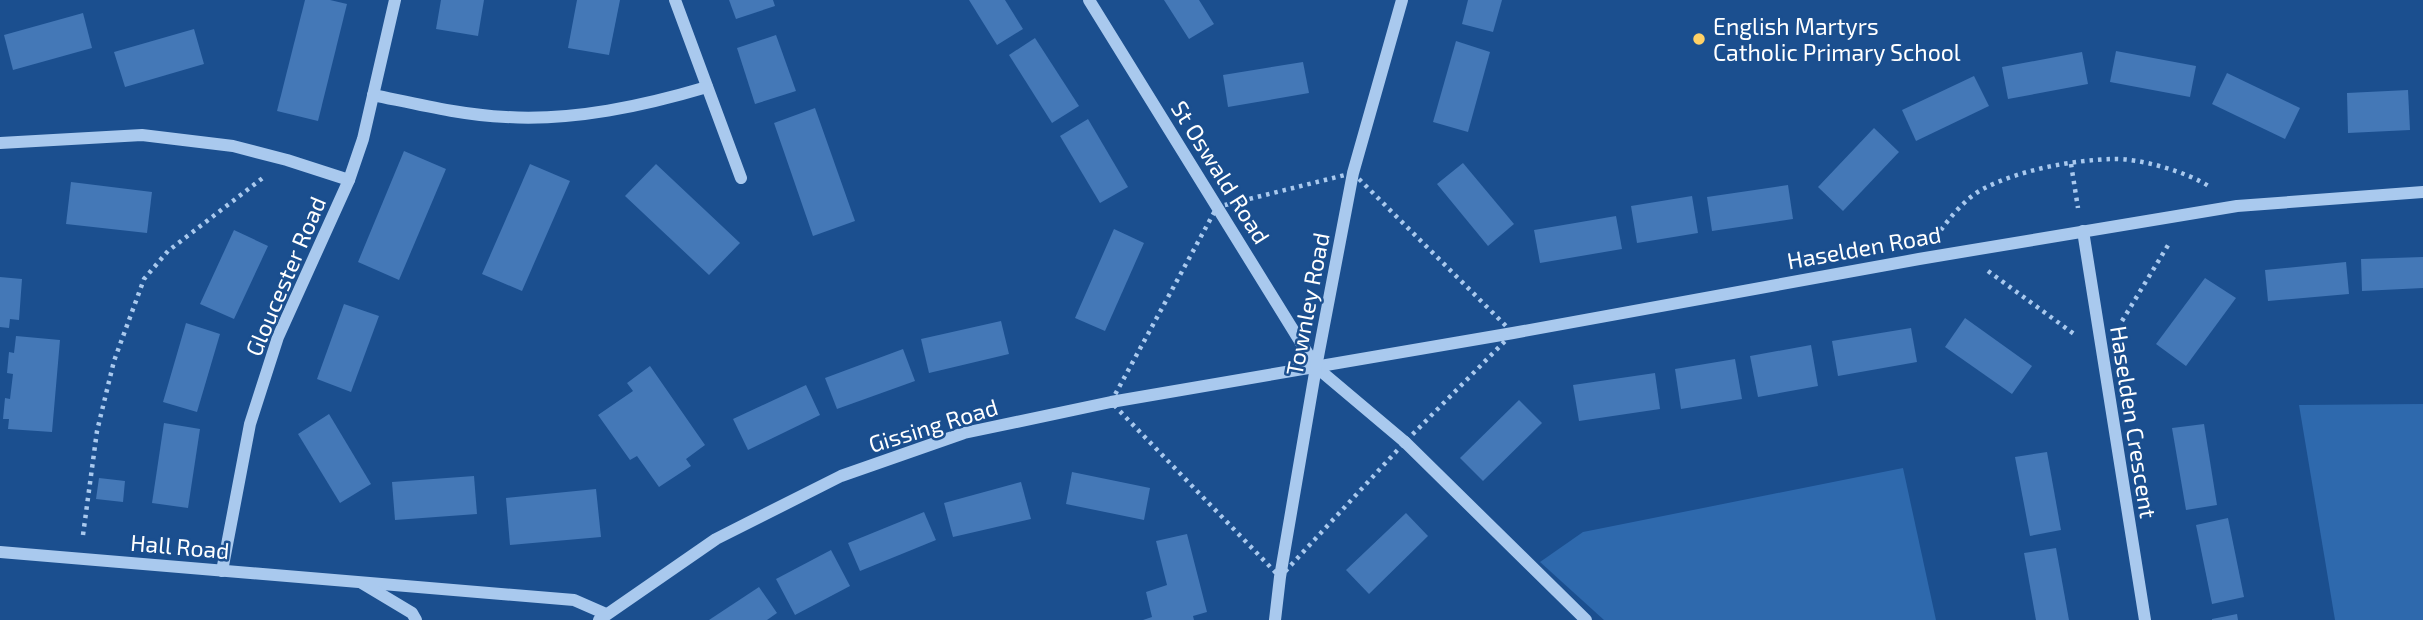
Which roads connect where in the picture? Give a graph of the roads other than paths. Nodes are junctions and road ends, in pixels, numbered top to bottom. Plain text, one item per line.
1 (395, 0) edge
2 (675, 0) edge
3 (1090, 0) edge
4 (1402, 0) edge
5 (707, 87) junction
6 (373, 95) junction
7 (0, 144) edge
8 (741, 178) dead end
9 (349, 180) junction
10 (2423, 192) edge
11 (2082, 231) junction
12 (1316, 367) junction
13 (0, 552) edge
14 (222, 571) junction
15 (357, 580) junction
16 (602, 617) edge
17 (416, 620) edge
18 (1275, 620) edge
19 (1586, 620) edge
20 (2145, 620) edge

1 - 6 street, Gloucester Road
2 - 5 street
3 - 12 street, St Oswald Road
4 - 12 street, Townley Road
5 - 6 street
5 - 8 street
6 - 9 street, Gloucester Road
7 - 9 street
9 - 14 street, Gloucester Road
10 - 11 street, Haselden Road
11 - 12 street, Haselden Road
11 - 20 street, Haselden Crescent
12 - 16 street, Gissing Road
12 - 18 street, Townley Road
12 - 19 street, St Oswald Road
13 - 14 street, Hall Road
14 - 15 street, Hall Road
15 - 16 street, Hall Road
15 - 17 street, Hall Road

